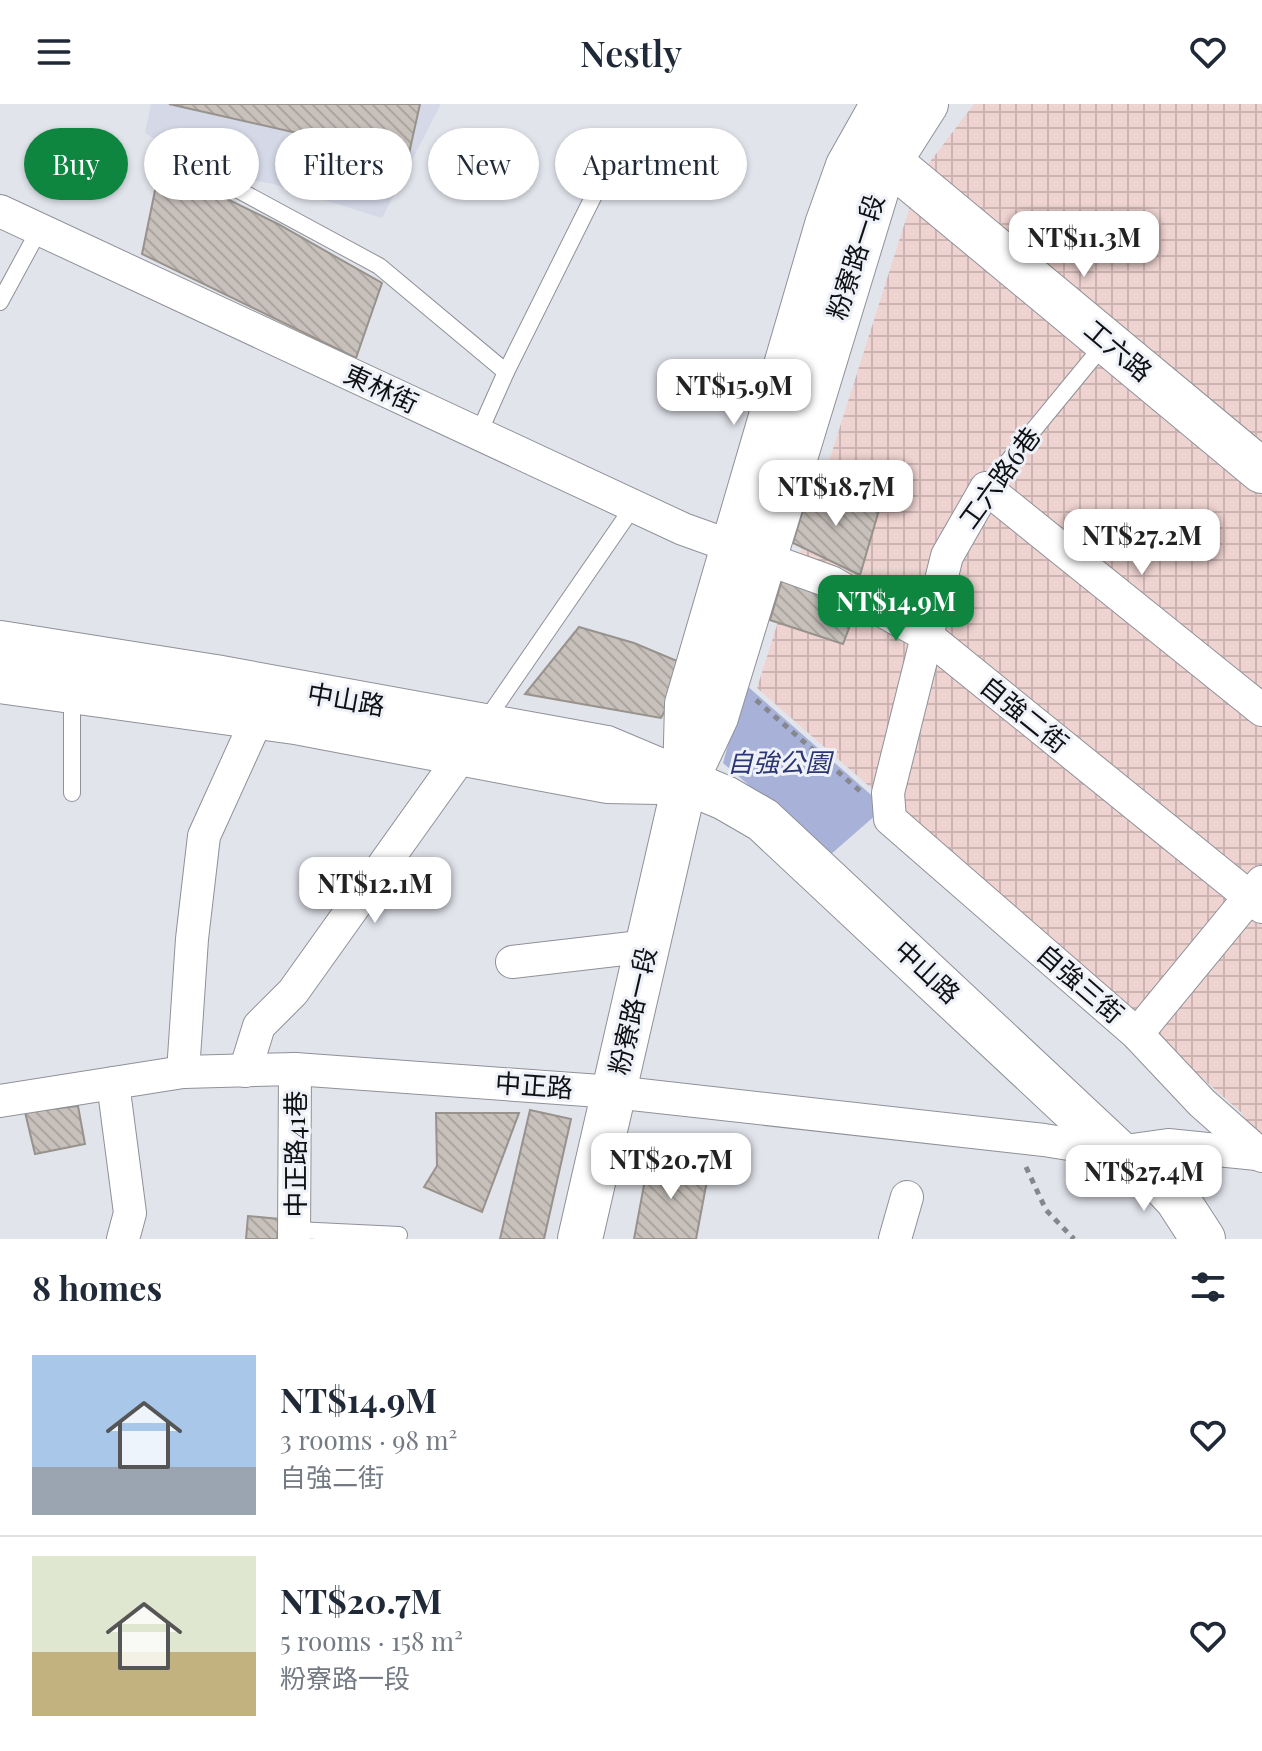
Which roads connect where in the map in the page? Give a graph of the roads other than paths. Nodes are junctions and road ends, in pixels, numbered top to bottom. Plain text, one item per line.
1 (926, 104) edge
2 (878, 135) edge
3 (257, 200) edge
4 (592, 200) edge
5 (0, 211) edge
6 (39, 230) junction
7 (0, 302) edge
8 (1106, 341) junction
9 (506, 372) junction
10 (478, 435) junction
11 (1262, 471) edge
12 (986, 488) junction
13 (633, 507) junction
14 (751, 552) junction
15 (927, 636) junction
16 (0, 643) edge
17 (0, 681) edge
18 (72, 691) junction
19 (1262, 710) edge
20 (258, 717) junction
21 (472, 739) junction
22 (685, 782) junction
23 (72, 793) dead end
24 (890, 819) joint
25 (1258, 895) edge
26 (649, 946) junction
27 (512, 962) dead end
28 (1137, 1034) junction
29 (295, 1069) junction
30 (245, 1071) junction
31 (183, 1072) junction
32 (113, 1083) junction
33 (614, 1092) junction
34 (0, 1101) edge
35 (1118, 1152) junction
36 (1260, 1155) edge
37 (907, 1197) dead end
38 (295, 1235) edge
39 (399, 1235) dead end
40 (123, 1239) edge
41 (580, 1239) edge
42 (895, 1239) edge
43 (1203, 1239) edge

1 - 2 main road, 粉寮路一段
2 - 8 main road, 工六路
2 - 14 main road, 粉寮路一段
3 - 9 lane
4 - 9 lane
5 - 6 street, 東林街
6 - 7 lane
6 - 10 street, 東林街
8 - 11 main road, 工六路
8 - 12 lane, 工六路6巷
9 - 10 lane
10 - 13 street, 東林街
12 - 15 street, 工六路6巷
12 - 19 street
13 - 14 street, 東林街
13 - 21 lane
14 - 15 street, 自強二街
14 - 22 main road, 粉寮路一段
14 - 22 main road, 粉寮路一段
15 - 24 street, 工六路6巷
15 - 25 street, 自強二街
16 - 21 main road, 中山路
17 - 18 main road, 中山路
18 - 20 main road, 中山路
18 - 23 lane
20 - 21 main road, 中山路
20 - 31 street
21 - 22 main road, 中山路
21 - 30 street
22 - 26 main road, 粉寮路一段
22 - 35 main road, 中山路
24 - 28 street, 自強三街
25 - 28 street
26 - 27 street
26 - 33 main road, 粉寮路一段
28 - 36 street, 自強三街
29 - 30 street, 中正路
29 - 33 street, 中正路
29 - 38 street, 中正路41巷
30 - 31 street, 中正路
31 - 32 street, 中正路
32 - 34 street, 中正路
32 - 40 street
33 - 35 street, 中正路
33 - 41 main road, 粉寮路一段
35 - 36 street, 中正路
35 - 43 main road, 中山路
37 - 42 street
38 - 39 lane

